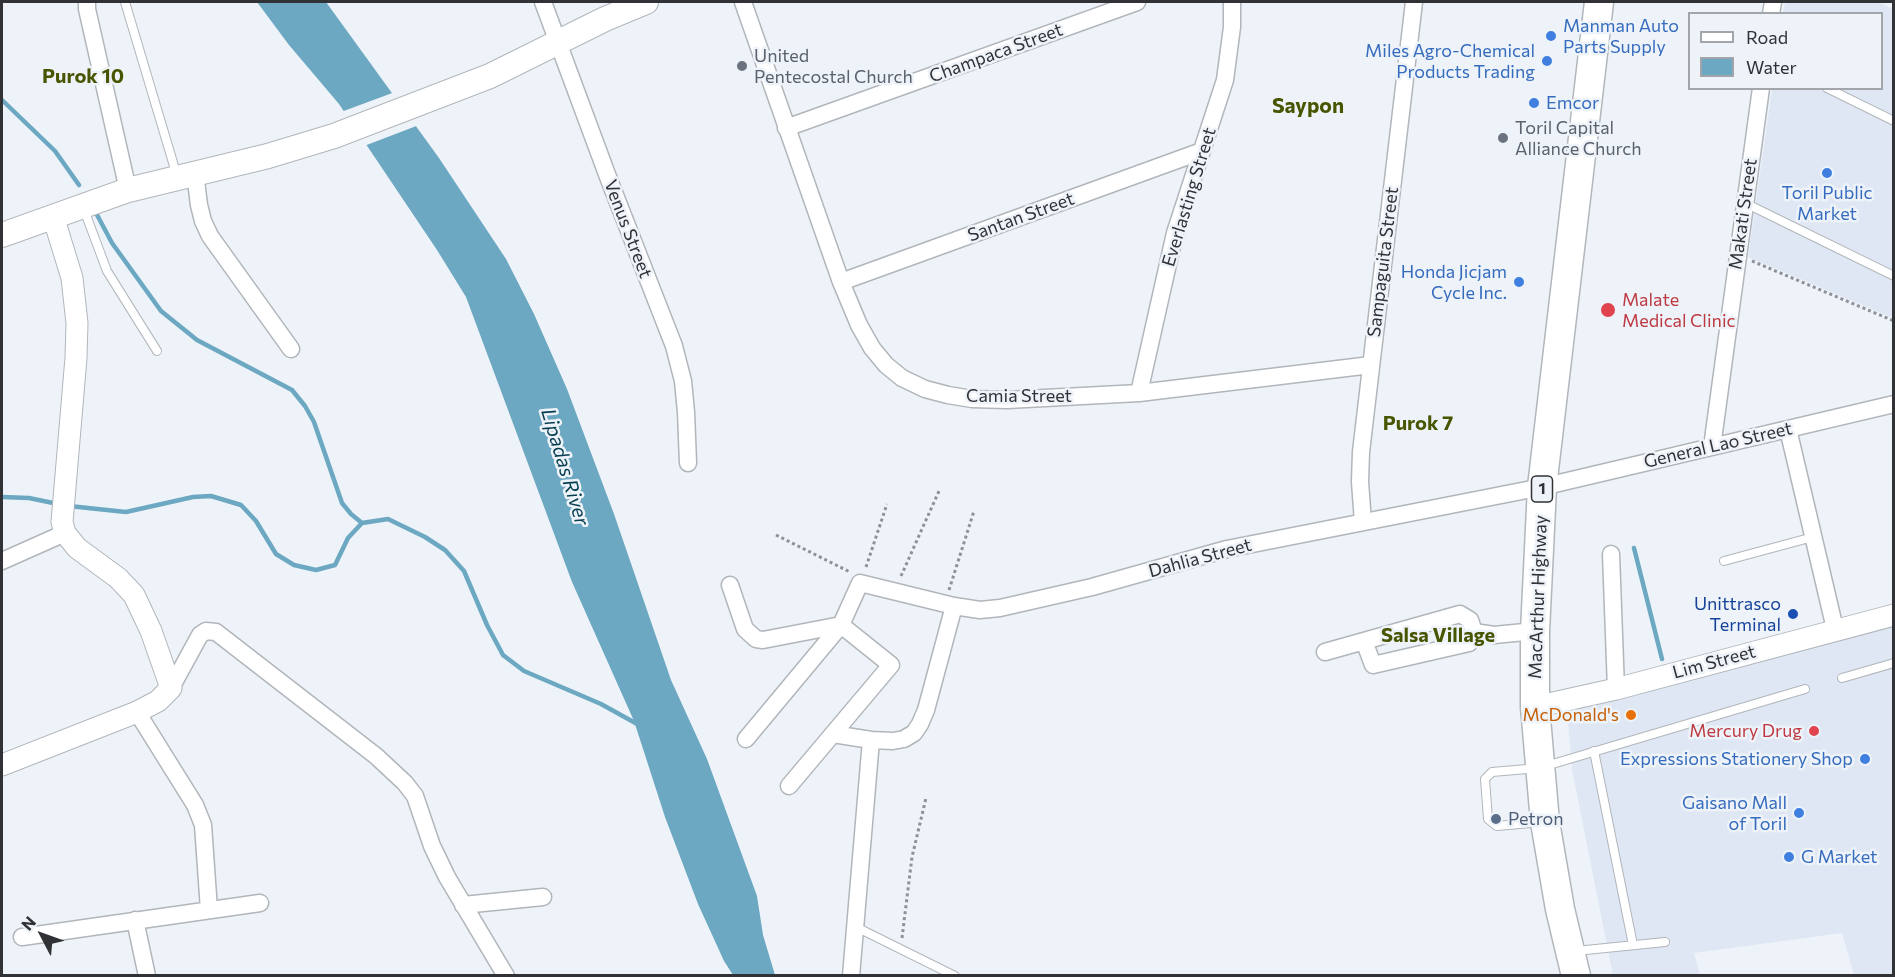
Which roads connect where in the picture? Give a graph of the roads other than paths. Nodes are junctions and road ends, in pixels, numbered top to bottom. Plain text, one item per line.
1 (87, 2) edge
2 (125, 2) edge
3 (543, 2) edge
4 (646, 2) edge
5 (742, 2) edge
6 (1137, 2) edge
7 (1232, 2) edge
8 (1414, 2) edge
9 (1599, 2) edge
10 (558, 43) junction
11 (1761, 90) edge
12 (1831, 90) edge
13 (1893, 121) edge
14 (786, 128) junction
15 (1202, 151) junction
16 (186, 175) junction
17 (129, 190) junction
18 (1744, 203) junction
19 (82, 207) junction
20 (53, 216) junction
21 (2, 235) edge
22 (1893, 276) edge
23 (841, 282) junction
24 (291, 349) dead end
25 (157, 351) dead end
26 (1371, 365) junction
27 (1139, 393) junction
28 (1893, 404) edge
29 (1788, 429) junction
30 (1712, 447) junction
31 (688, 463) dead end
32 (1542, 487) junction
33 (1363, 522) junction
34 (65, 533) junction
35 (1814, 537) junction
36 (1611, 554) dead end
37 (2, 561) edge
38 (1724, 561) dead end
39 (730, 585) dead end
40 (949, 605) junction
41 (1893, 615) edge
42 (841, 625) junction
43 (1835, 629) junction
44 (1535, 631) junction
45 (1474, 632) junction
46 (1364, 641) junction
47 (1324, 652) dead end
48 (1893, 663) edge
49 (1842, 678) dead end
50 (171, 688) junction
51 (1616, 688) junction
52 (1805, 689) dead end
53 (1534, 707) junction
54 (137, 712) junction
55 (833, 734) junction
56 (746, 739) dead end
57 (871, 740) junction
58 (1594, 751) junction
59 (2, 765) edge
60 (1539, 768) junction
61 (789, 786) dead end
62 (1545, 822) junction
63 (543, 897) dead end
64 (260, 903) dead end
65 (463, 904) junction
66 (209, 910) junction
67 (135, 920) junction
68 (855, 926) junction
69 (22, 937) dead end
70 (1665, 942) dead end
71 (1633, 945) junction
72 (1573, 963) edge
73 (147, 975) edge
74 (506, 975) edge
75 (851, 975) edge
76 (954, 975) edge

1 - 17 street
2 - 16 lane
3 - 10 street, Venus Street
4 - 10 main road
5 - 14 street, Camia Street
6 - 14 street, Champaca Street
7 - 15 street, Everlasting Street
8 - 26 street, Sampaguita Street
9 - 32 highway, MacArthur Highway / 1
10 - 16 main road
10 - 31 street, Venus Street
11 - 18 street, Makati Street
12 - 13 lane
14 - 23 street, Camia Street
15 - 23 street, Santan Street
15 - 27 street, Everlasting Street
16 - 17 main road
16 - 24 street
17 - 19 main road
18 - 22 lane
18 - 30 street, Makati Street
19 - 20 main road
19 - 25 lane
20 - 21 main road
20 - 34 street
23 - 27 street, Camia Street
26 - 27 street, Camia Street
26 - 33 street, Sampaguita Street
28 - 29 street, General Lao Street
29 - 30 street, General Lao Street
29 - 35 street
30 - 32 street, General Lao Street
32 - 33 street, Dahlia Street
32 - 44 highway, MacArthur Highway / 1
33 - 40 street, Dahlia Street
34 - 37 street
34 - 50 street
35 - 38 lane
35 - 43 street
36 - 51 street
39 - 42 street
40 - 42 street, Dahlia Street
40 - 57 street
41 - 43 street, Lim Street
42 - 55 street
42 - 56 street
43 - 51 street, Lim Street
44 - 45 street
44 - 53 highway, MacArthur Highway / 1
45 - 46 street
45 - 46 street
46 - 47 street
48 - 49 lane
50 - 54 street
50 - 65 street
51 - 53 street, Lim Street
52 - 58 lane
53 - 60 highway, MacArthur Highway / 1
54 - 59 street
54 - 66 street
55 - 57 street
55 - 61 street
57 - 68 street
58 - 60 lane
58 - 71 lane
60 - 62 highway, MacArthur Highway / 1
60 - 62 lane
62 - 72 highway, MacArthur Highway / 1
63 - 65 street
64 - 66 street
65 - 74 street
66 - 67 street
67 - 69 street
67 - 73 street
68 - 75 street
68 - 76 lane
70 - 71 lane
71 - 72 lane

